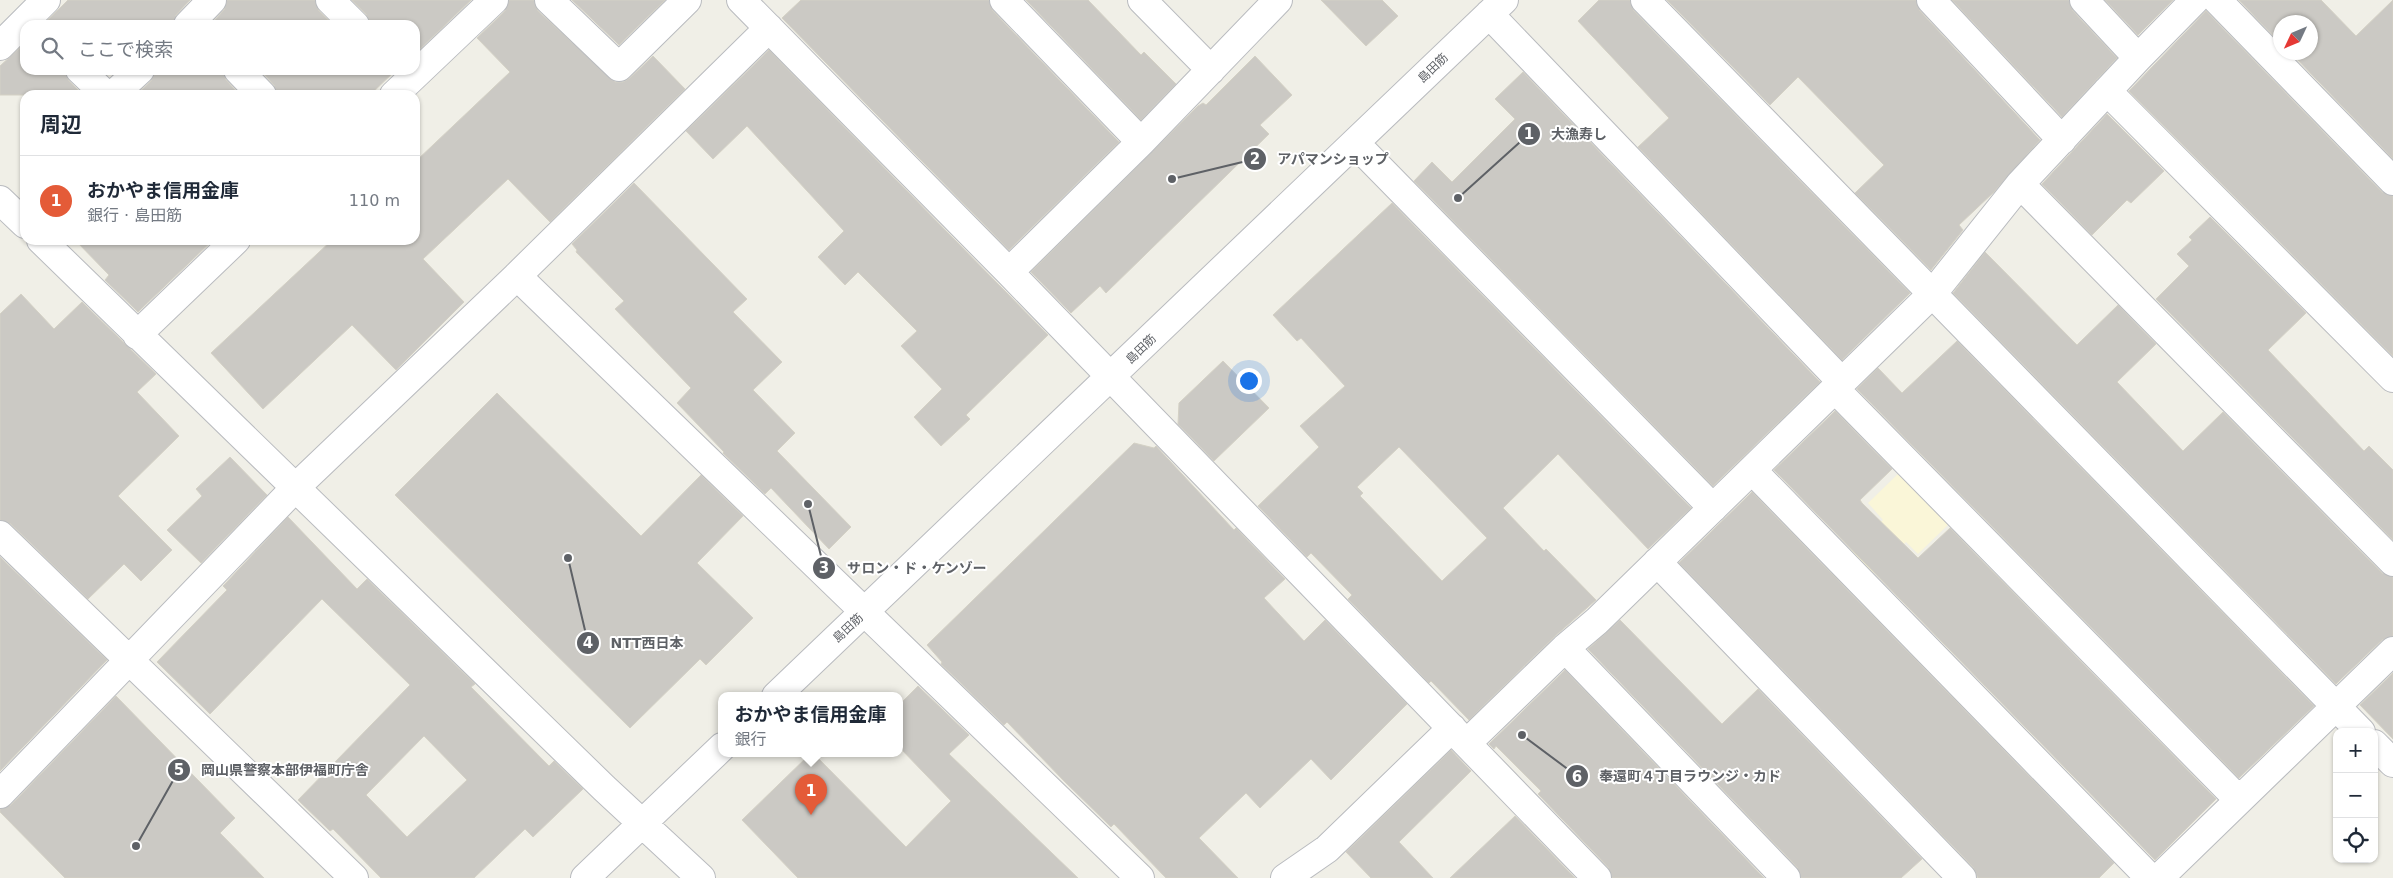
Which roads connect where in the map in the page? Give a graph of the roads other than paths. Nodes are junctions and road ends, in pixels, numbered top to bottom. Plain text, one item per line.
1 (212, 0) edge
2 (494, 0) edge
3 (549, 0) edge
4 (687, 0) edge
5 (741, 0) edge
6 (1004, 0) edge
7 (1142, 0) edge
8 (1278, 0) edge
9 (1645, 0) edge
10 (1931, 0) edge
11 (2084, 0) edge
12 (2195, 0) edge
13 (2217, 0) edge
14 (1496, 7) edge
15 (194, 20) edge
16 (20, 28) edge
17 (769, 28) junction
18 (0, 46) edge
19 (2138, 58) junction
20 (420, 65) edge
21 (1211, 70) junction
22 (85, 75) edge
23 (135, 75) edge
24 (243, 75) edge
25 (101, 90) edge
26 (118, 90) edge
27 (257, 90) edge
28 (2107, 91) junction
29 (2062, 140) junction
30 (1141, 142) junction
31 (1355, 143) junction
32 (2393, 181) edge
33 (2020, 184) junction
34 (0, 200) edge
35 (20, 219) edge
36 (46, 245) edge
37 (231, 245) edge
38 (1009, 272) junction
39 (518, 276) junction
40 (1933, 293) junction
41 (136, 335) junction
42 (1111, 378) junction
43 (2393, 378) edge
44 (1839, 385) junction
45 (1752, 470) junction
46 (295, 488) junction
47 (1713, 508) junction
48 (0, 535) edge
49 (1657, 562) junction
50 (2393, 562) edge
51 (864, 612) junction
52 (1565, 648) junction
53 (2393, 651) edge
54 (128, 659) junction
55 (780, 692) edge
56 (2336, 707) junction
57 (2357, 728) edge
58 (1459, 736) junction
59 (2378, 748) edge
60 (718, 751) edge
61 (2393, 763) edge
62 (0, 794) edge
63 (2239, 800) junction
64 (642, 823) junction
65 (354, 878) edge
66 (585, 878) edge
67 (701, 878) edge
68 (1140, 878) edge
69 (1285, 878) edge
70 (1598, 878) edge
71 (1786, 878) edge
72 (1962, 878) edge
73 (2150, 878) edge
74 (2159, 878) edge

1 - 15 street
2 - 20 street
3 - 4 street
5 - 17 street
6 - 30 street
7 - 21 street
8 - 21 street
9 - 40 street
10 - 29 street
11 - 19 street
12 - 19 street
13 - 32 street
14 - 31 street, 島田筋
14 - 44 street
16 - 18 street
17 - 38 street
17 - 39 street
19 - 28 street
21 - 30 street
22 - 25 street
23 - 26 street
24 - 27 street
28 - 29 street
28 - 43 street
29 - 33 street
30 - 38 street
31 - 42 street, 島田筋
31 - 47 street
33 - 40 street
33 - 50 street
34 - 35 street
36 - 41 street
37 - 41 street
38 - 42 street
39 - 46 street
39 - 51 street
40 - 44 street
40 - 56 street
41 - 46 street
42 - 51 street, 島田筋
42 - 58 street
44 - 45 street
44 - 63 street
45 - 47 street
45 - 73 street
46 - 54 street
46 - 64 street
47 - 49 street
48 - 54 street
49 - 52 street
49 - 72 street
51 - 55 street, 島田筋
51 - 68 street
52 - 58 street
52 - 71 street
53 - 56 street
54 - 62 street
54 - 65 street
56 - 57 street
56 - 63 street
58 - 69 street
58 - 70 street
59 - 61 street
60 - 64 street
63 - 74 street
64 - 66 street
64 - 67 street

